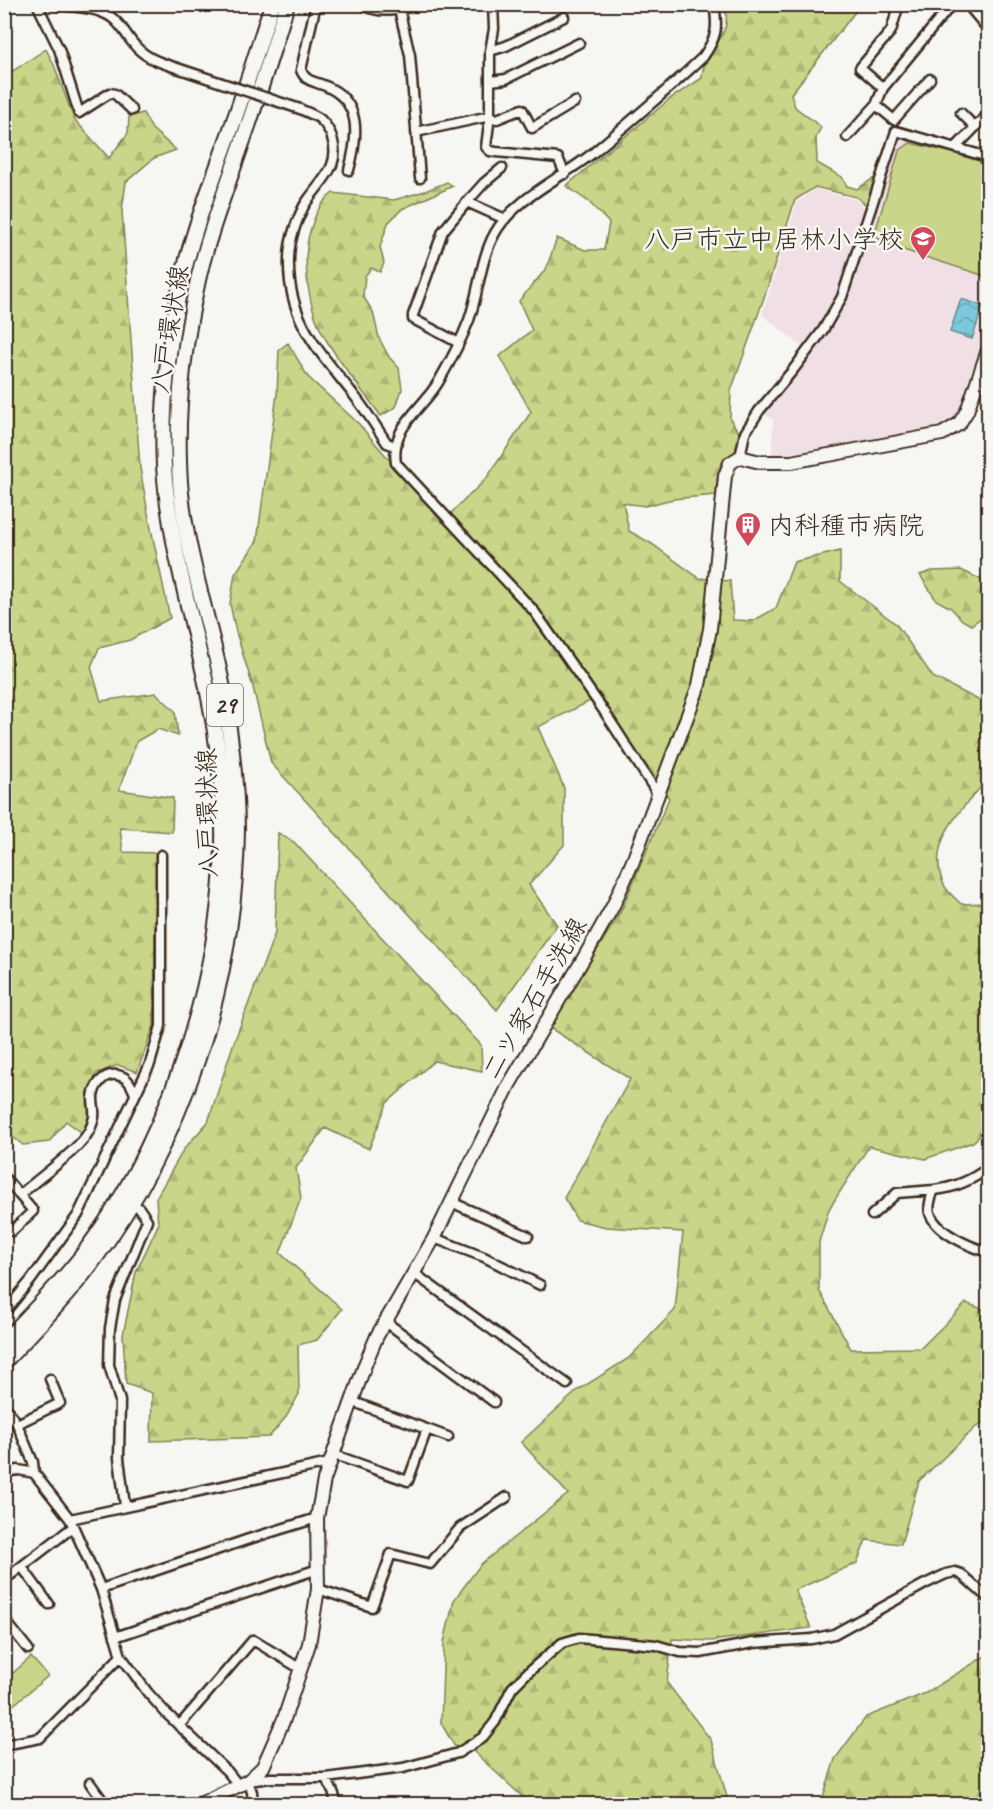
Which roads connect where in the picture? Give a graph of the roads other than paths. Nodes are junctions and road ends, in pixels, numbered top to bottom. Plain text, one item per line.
1 (37, 4) edge
2 (51, 4) edge
3 (272, 4) edge
4 (287, 4) edge
5 (316, 4) edge
6 (361, 4) edge
7 (493, 4) edge
8 (714, 4) edge
9 (899, 4) edge
10 (952, 4) edge
11 (419, 5) edge
12 (968, 5) edge
13 (399, 9) junction
14 (564, 17) dead end
15 (988, 29) edge
16 (579, 43) dead end
17 (490, 51) junction
18 (930, 79) dead end
19 (491, 81) junction
20 (883, 88) junction
21 (575, 102) dead end
22 (876, 105) junction
23 (132, 110) dead end
24 (961, 113) dead end
25 (988, 114) edge
26 (490, 117) junction
27 (975, 127) junction
28 (416, 132) junction
29 (847, 137) dead end
30 (956, 147) junction
31 (988, 157) edge
32 (502, 168) dead end
33 (348, 170) dead end
34 (565, 174) junction
35 (420, 178) dead end
36 (467, 202) junction
37 (505, 219) junction
38 (459, 343) junction
39 (988, 350) edge
40 (395, 446) junction
41 (740, 457) junction
42 (659, 796) junction
43 (161, 855) dead end
44 (135, 1094) junction
45 (988, 1168) edge
46 (4, 1177) edge
47 (934, 1190) junction
48 (21, 1194) junction
49 (451, 1202) junction
50 (132, 1203) junction
51 (872, 1215) dead end
52 (12, 1231) dead end
53 (528, 1236) dead end
54 (434, 1238) junction
55 (988, 1252) edge
56 (415, 1274) junction
57 (540, 1285) dead end
58 (4, 1313) edge
59 (386, 1322) junction
60 (4, 1342) edge
61 (4, 1362) edge
62 (50, 1379) dead end
63 (567, 1384) dead end
64 (351, 1401) junction
65 (494, 1402) dead end
66 (4, 1405) edge
67 (16, 1424) junction
68 (426, 1429) junction
69 (448, 1437) dead end
70 (330, 1459) junction
71 (4, 1472) edge
72 (33, 1473) junction
73 (507, 1497) dead end
74 (125, 1506) junction
75 (317, 1518) junction
76 (72, 1523) junction
77 (22, 1567) junction
78 (318, 1569) junction
79 (4, 1580) edge
80 (101, 1589) junction
81 (318, 1589) junction
82 (988, 1598) edge
83 (49, 1604) dead end
84 (4, 1619) edge
85 (115, 1636) junction
86 (28, 1649) dead end
87 (121, 1656) junction
88 (302, 1669) junction
89 (179, 1726) junction
90 (4, 1745) edge
91 (326, 1778) junction
92 (90, 1783) dead end
93 (243, 1784) junction
94 (105, 1804) edge
95 (200, 1804) edge
96 (253, 1804) edge
97 (336, 1804) edge

1 - 23 street
2 - 40 street, bridge
3 - 60 main road, 八戸環状線 / 29
4 - 50 main road, 八戸環状線 / 29
5 - 33 street
6 - 13 street
7 - 17 street
8 - 34 street
9 - 20 street
10 - 20 street
11 - 13 street
12 - 15 street
13 - 28 street
14 - 17 street
16 - 19 street
17 - 19 street
18 - 22 street
19 - 26 street
20 - 22 street
21 - 26 street
22 - 29 street
24 - 27 street
25 - 27 street
26 - 28 street
26 - 34 street
27 - 30 street
28 - 35 street
30 - 31 street
30 - 41 street
32 - 36 street
34 - 37 street
36 - 37 street
36 - 38 street
37 - 38 street
38 - 40 street
39 - 41 street
40 - 42 street
41 - 42 street, 二ツ家石手洗線
42 - 49 street, 二ツ家石手洗線
43 - 44 street
44 - 48 street
44 - 58 street
45 - 47 street
46 - 48 street
47 - 51 street
47 - 55 street
48 - 52 street
49 - 53 street
49 - 54 street, 二ツ家石手洗線
50 - 61 main road, 八戸環状線 / 29
50 - 74 street
54 - 56 street, 二ツ家石手洗線
54 - 57 street
56 - 59 street, 二ツ家石手洗線
56 - 63 street
59 - 64 street, 二ツ家石手洗線
59 - 65 street
62 - 67 street
64 - 68 street
64 - 70 street, 二ツ家石手洗線
66 - 67 street
67 - 72 street
68 - 69 street
68 - 70 street
70 - 74 street
70 - 75 street, 二ツ家石手洗線
71 - 72 street
72 - 76 street
73 - 81 street
74 - 76 street
75 - 78 street, 二ツ家石手洗線
75 - 80 street
76 - 77 street
76 - 80 street
77 - 79 street
77 - 83 street
78 - 81 street, 二ツ家石手洗線
78 - 85 street
80 - 85 street
81 - 88 street, 二ツ家石手洗線
82 - 91 street
84 - 86 street
85 - 87 street
87 - 89 street
87 - 90 street
88 - 89 street
88 - 93 street, 二ツ家石手洗線
89 - 93 street
91 - 93 street
91 - 97 street
92 - 94 street
93 - 95 street, 二ツ家石手洗線
93 - 96 street

